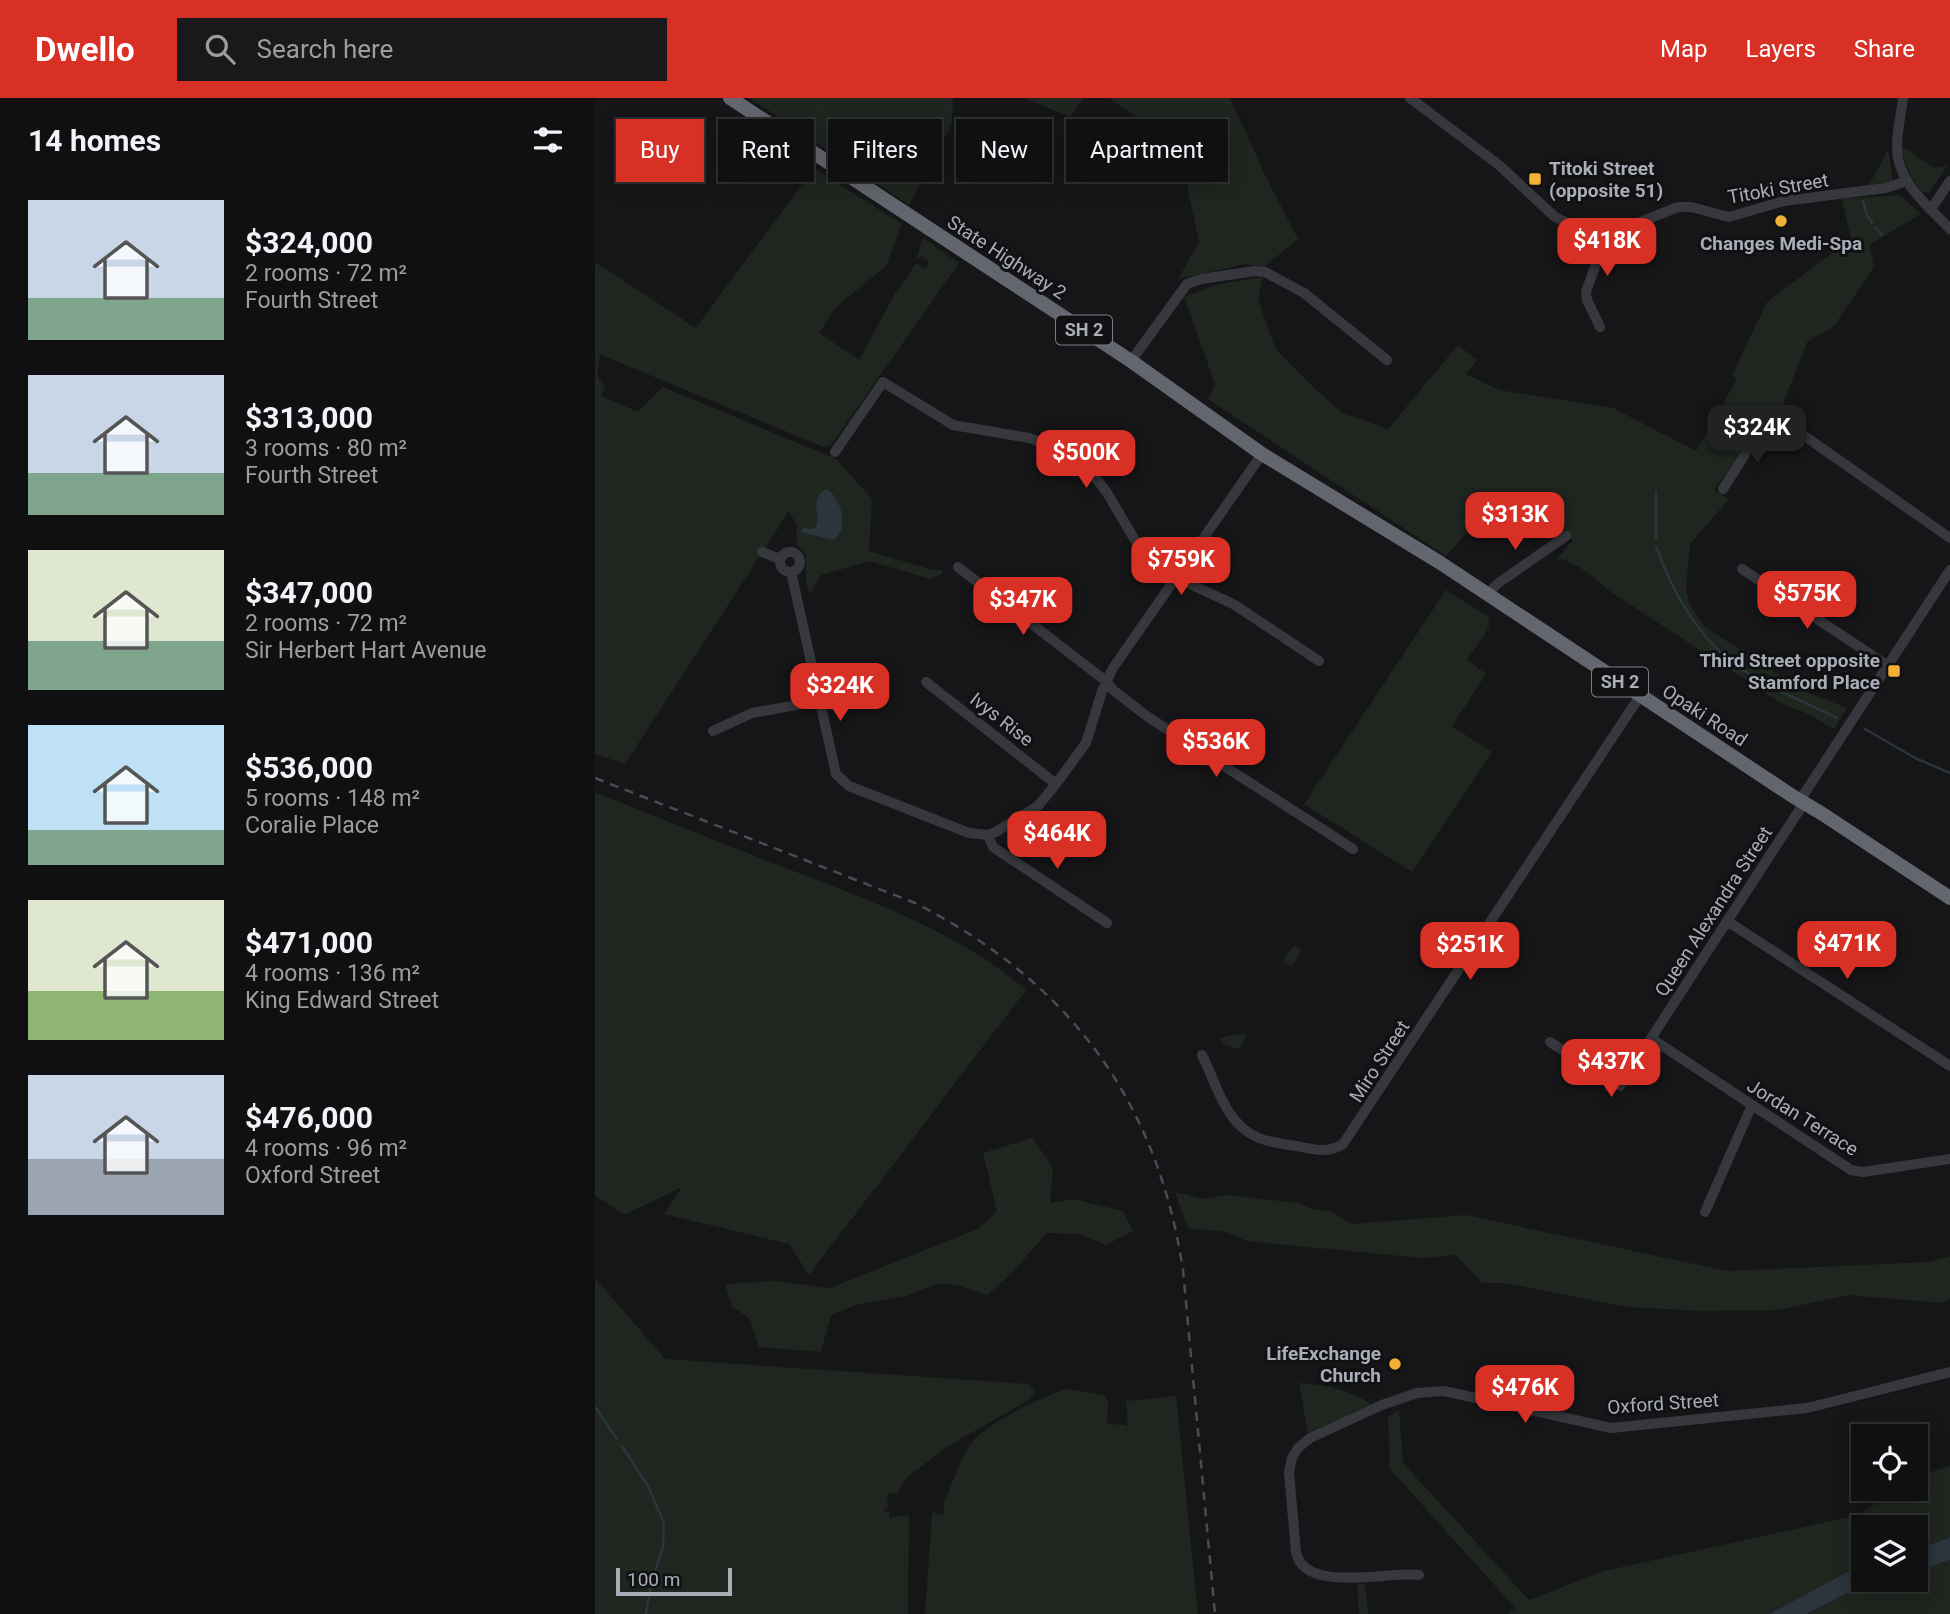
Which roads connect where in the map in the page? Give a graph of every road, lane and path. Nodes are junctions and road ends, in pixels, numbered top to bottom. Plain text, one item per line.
1 (730, 98) edge
2 (1410, 98) edge
3 (1903, 98) edge
4 (1907, 181) junction
5 (1950, 181) edge
6 (1931, 209) junction
7 (1950, 229) edge
8 (1608, 230) junction
9 (1600, 327) dead end
10 (1387, 360) dead end
11 (1131, 361) junction
12 (835, 452) dead end
13 (1262, 454) junction
14 (1723, 489) dead end
15 (1566, 536) dead end
16 (1950, 538) edge
17 (762, 552) dead end
18 (780, 559) junction
19 (1439, 562) joint
20 (957, 568) dead end
21 (1742, 569) dead end
22 (1950, 570) edge
23 (791, 572) junction
24 (1177, 576) junction
25 (1487, 595) junction
26 (1319, 662) dead end
27 (1888, 666) junction
28 (926, 682) dead end
29 (1107, 682) junction
30 (1640, 696) junction
31 (819, 701) junction
32 (713, 731) dead end
33 (1056, 784) junction
34 (1802, 802) junction
35 (988, 835) junction
36 (1353, 849) dead end
37 (1950, 898) edge
38 (1727, 921) junction
39 (1107, 923) dead end
40 (1652, 1039) junction
41 (1550, 1042) dead end
42 (1202, 1055) dead end
43 (1950, 1066) edge
44 (1752, 1105) junction
45 (1950, 1159) edge
46 (1705, 1212) dead end
47 (1950, 1373) edge
48 (1419, 1575) dead end

1 - 11 highway, State Highway 2 / SH 2
2 - 8 street, Titoki Street
3 - 4 street
4 - 6 street
4 - 8 street, Titoki Street
5 - 6 street
6 - 7 street
8 - 9 street
10 - 11 street
11 - 13 highway, State Highway 2 / SH 2
12 - 24 street
13 - 19 highway, State Highway 2 / SH 2
13 - 24 street
14 - 16 street
15 - 25 street
17 - 18 street
18 - 23 street
18 - 23 street
19 - 25 highway, Opaki Road / SH 2
20 - 29 street
21 - 27 street
22 - 27 street, Queen Alexandra Street
23 - 31 street
24 - 26 street
24 - 29 street
25 - 30 highway, Opaki Road / SH 2
27 - 34 street, Queen Alexandra Street
28 - 33 street, Ivys Rise
29 - 33 street
29 - 36 street
30 - 34 highway, Opaki Road / SH 2
30 - 42 street, Miro Street
31 - 32 street
31 - 35 street
33 - 35 street
34 - 37 highway, Opaki Road / SH 2
34 - 38 street, Queen Alexandra Street
35 - 39 street
38 - 40 street, Queen Alexandra Street
38 - 43 street
40 - 41 street, Queen Alexandra Street
40 - 44 street, Jordan Terrace
44 - 45 street, Jordan Terrace
44 - 46 street
47 - 48 street, Oxford Street

